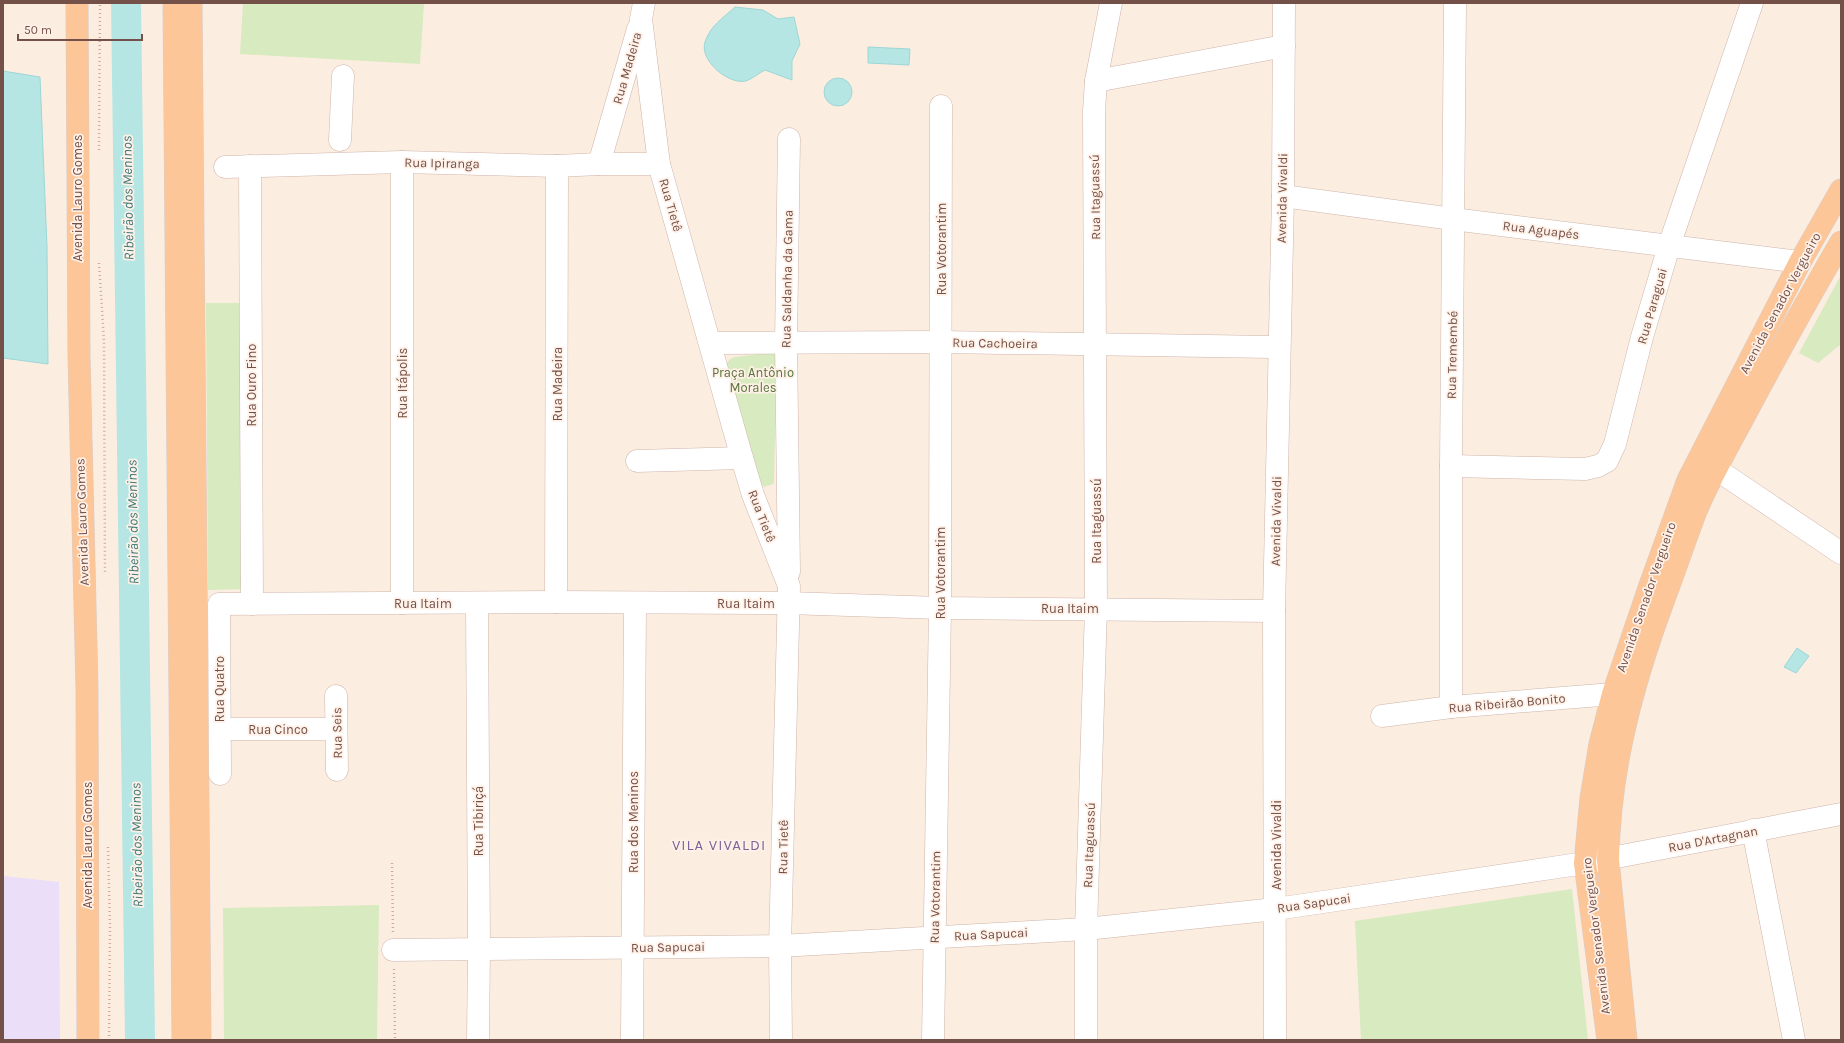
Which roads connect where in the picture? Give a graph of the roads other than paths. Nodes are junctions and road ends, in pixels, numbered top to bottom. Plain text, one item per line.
1 (77, 3) edge
2 (174, 3) edge
3 (191, 3) edge
4 (1111, 3) edge
5 (1284, 3) edge
6 (1455, 3) edge
7 (1752, 3) edge
8 (643, 11) edge
9 (1284, 46) junction
10 (343, 76) dead end
11 (1096, 81) junction
12 (941, 106) dead end
13 (789, 139) dead end
14 (340, 140) dead end
15 (402, 162) junction
16 (599, 164) junction
17 (659, 164) junction
18 (250, 166) junction
19 (557, 166) junction
20 (225, 167) dead end
21 (1283, 196) junction
22 (1839, 203) edge
23 (1453, 219) junction
24 (1841, 242) edge
25 (1669, 246) junction
26 (1800, 262) junction
27 (1801, 310) junction
28 (786, 342) junction
29 (941, 342) junction
30 (710, 344) junction
31 (1096, 345) junction
32 (1279, 346) junction
33 (1705, 448) junction
34 (742, 458) junction
35 (637, 461) dead end
36 (1451, 466) junction
37 (1716, 469) junction
38 (787, 486) junction
39 (753, 495) junction
40 (1841, 553) edge
41 (788, 595) junction
42 (556, 602) junction
43 (402, 603) junction
44 (477, 603) junction
45 (635, 603) junction
46 (219, 604) joint
47 (252, 604) junction
48 (940, 608) junction
49 (1096, 608) junction
50 (1274, 611) junction
51 (1622, 695) junction
52 (336, 696) dead end
53 (1451, 707) junction
54 (1382, 716) dead end
55 (220, 729) junction
56 (336, 729) junction
57 (337, 770) dead end
58 (220, 774) dead end
59 (1841, 814) edge
60 (1753, 830) junction
61 (1608, 860) junction
62 (1585, 863) junction
63 (1276, 909) junction
64 (1086, 929) junction
65 (935, 937) junction
66 (780, 946) junction
67 (632, 947) junction
68 (393, 950) dead end
69 (479, 950) junction
70 (88, 1040) edge
71 (183, 1040) edge
72 (200, 1040) edge
73 (478, 1040) edge
74 (632, 1040) edge
75 (781, 1040) edge
76 (933, 1040) edge
77 (1086, 1040) edge
78 (1275, 1040) edge
79 (1608, 1040) edge
80 (1626, 1040) edge
81 (1794, 1040) edge

1 - 70 main road, Avenida Lauro Gomes
2 - 71 main road
3 - 72 main road
4 - 11 street, Rua Itaguassú
5 - 9 street, Avenida Vivaldi
6 - 23 street, Rua Tremembé
7 - 25 street, Rua Paraguai
8 - 16 street, Rua Madeira
8 - 17 street, Rua Tietê
9 - 11 street
9 - 21 street, Avenida Vivaldi
10 - 14 street
11 - 31 street, Rua Itaguassú
12 - 29 street, Rua Votorantim
13 - 28 street, Rua Saldanha da Gama
15 - 18 street, Rua Ipiranga
15 - 19 street, Rua Ipiranga
15 - 43 street, Rua Itápolis
16 - 17 street, Rua Ipiranga
16 - 19 street, Rua Ipiranga
17 - 30 street, Rua Tietê
18 - 20 street, Rua Ipiranga
18 - 47 street, Rua Ouro Fino
19 - 42 street, Rua Madeira
21 - 23 street, Rua Aguapés
21 - 32 street, Avenida Vivaldi
22 - 26 main road, Avenida Senador Vergueiro
23 - 25 street, Rua Aguapés
23 - 36 street, Rua Tremembé
24 - 27 main road, Avenida Senador Vergueiro
25 - 26 street, Rua Aguapés
25 - 36 street, Rua Paraguai
26 - 27 main road
26 - 33 main road, Avenida Senador Vergueiro
27 - 37 main road, Avenida Senador Vergueiro
28 - 29 street, Rua Cachoeira
28 - 30 street, Rua Cachoeira
28 - 38 street, Rua Saldanha da Gama
29 - 31 street, Rua Cachoeira
29 - 48 street, Rua Votorantim
30 - 34 street, Rua Tietê
31 - 32 street, Rua Cachoeira
31 - 49 street, Rua Itaguassú
32 - 50 street, Avenida Vivaldi
33 - 37 main road
33 - 51 main road, Avenida Senador Vergueiro
34 - 35 street
34 - 39 street, Rua Tietê
36 - 53 street, Rua Tremembé
37 - 40 street
37 - 51 main road, Avenida Senador Vergueiro
38 - 39 street
38 - 41 street, Rua Saldanha da Gama
39 - 41 street, Rua Tietê
41 - 45 street, Rua Itaim
41 - 48 street, Rua Itaim
41 - 66 street, Rua Tietê
42 - 44 street, Rua Itaim
42 - 45 street, Rua Itaim
43 - 44 street, Rua Itaim
43 - 47 street, Rua Itaim
44 - 69 street, Rua Tibiriçá
45 - 67 street, Rua dos Meninos
46 - 47 street, Rua Itaim
46 - 55 street, Rua Quatro
48 - 49 street, Rua Itaim
48 - 65 street, Rua Votorantim
49 - 50 street, Rua Itaim
49 - 64 street, Rua Itaguassú
50 - 63 street, Avenida Vivaldi
51 - 53 street, Rua Ribeirão Bonito
51 - 61 main road, Avenida Senador Vergueiro
51 - 62 main road, Avenida Senador Vergueiro
52 - 56 street, Rua Seis
53 - 54 street, Rua Ribeirão Bonito
55 - 56 street, Rua Cinco
55 - 58 street, Rua Quatro
56 - 57 street, Rua Seis
59 - 60 street, Rua D'Artagnan
60 - 61 street, Rua D'Artagnan
60 - 81 street
61 - 62 street, Rua D'Artagnan
61 - 80 main road, Avenida Senador Vergueiro
62 - 63 street, Rua Sapucai
62 - 79 main road, Avenida Senador Vergueiro
63 - 64 street, Rua Sapucai
63 - 78 street, Avenida Vivaldi
64 - 65 street, Rua Sapucai
64 - 77 street, Rua Itaguassú
65 - 66 street, Rua Sapucai
65 - 76 street, Rua Votorantim
66 - 67 street, Rua Sapucai
66 - 75 street, Rua Tietê
67 - 69 street, Rua Sapucai
67 - 74 street, Rua dos Meninos
68 - 69 street, Rua Sapucai
69 - 73 street, Rua Tibiriçá

